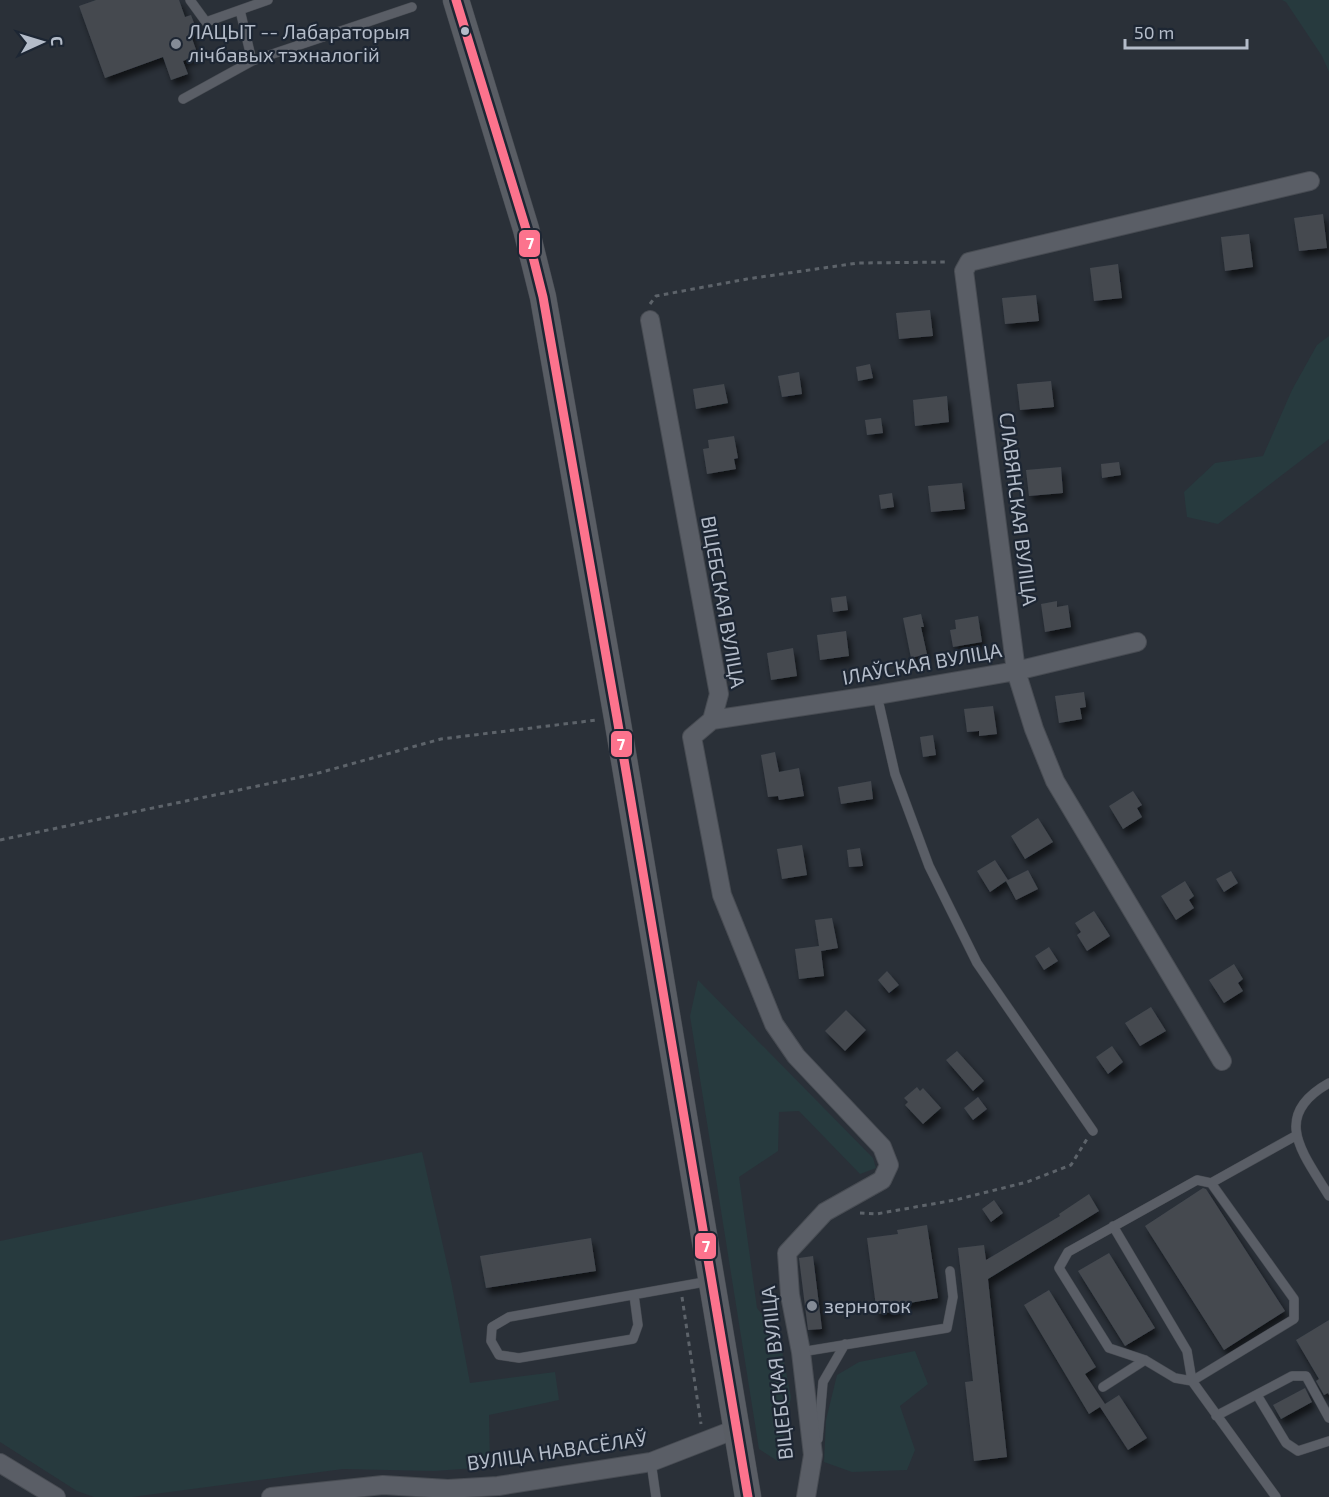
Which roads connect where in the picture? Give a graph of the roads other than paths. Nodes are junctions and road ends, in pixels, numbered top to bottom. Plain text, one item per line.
1 (190, 0) edge
2 (268, 0) edge
3 (456, 0) edge
4 (412, 7) dead end
5 (240, 10) junction
6 (252, 61) junction
7 (183, 99) dead end
8 (1310, 181) dead end
9 (650, 320) road end
10 (1137, 642) dead end
11 (1016, 671) junction
12 (877, 695) junction
13 (712, 720) junction
14 (1222, 1061) dead end
15 (1329, 1083) edge
16 (1092, 1131) road end
17 (1297, 1135) junction
18 (1211, 1183) junction
19 (1329, 1196) edge
20 (1113, 1226) junction
21 (950, 1271) dead end
22 (712, 1280) junction
23 (634, 1295) junction
24 (845, 1344) junction
25 (801, 1352) junction
26 (1145, 1360) junction
27 (1192, 1381) junction
28 (1103, 1387) dead end
29 (1257, 1395) junction
30 (1216, 1416) junction
31 (1329, 1418) edge
32 (736, 1429) junction
33 (1329, 1441) edge
34 (813, 1455) junction
35 (651, 1462) junction
36 (0, 1463) edge
37 (447, 1493) edge
38 (56, 1497) edge
39 (271, 1497) edge
40 (656, 1497) edge
41 (748, 1497) edge
42 (806, 1497) edge
43 (1276, 1497) edge

1 - 5 lane
2 - 5 lane
3 - 22 main road
4 - 6 lane
5 - 6 lane
6 - 7 lane
8 - 11 street, СЛАВЯНСКАЯ ВУЛІЦА
9 - 13 street, ВІЦЕБСКАЯ ВУЛІЦА
10 - 11 street, ІЛАЎСКАЯ ВУЛІЦА
11 - 12 street, ІЛАЎСКАЯ ВУЛІЦА
11 - 14 street, СЛАВЯНСКАЯ ВУЛІЦА
12 - 13 street, ІЛАЎСКАЯ ВУЛІЦА
12 - 16 lane
13 - 25 street, ВІЦЕБСКАЯ ВУЛІЦА
15 - 17 lane
17 - 18 lane
17 - 19 lane
18 - 20 lane
18 - 27 lane
20 - 26 lane
20 - 27 lane
21 - 24 lane
22 - 23 lane
22 - 32 main road
23 - 23 lane
24 - 25 lane
24 - 34 lane
25 - 34 street, ВІЦЕБСКАЯ ВУЛІЦА
26 - 27 lane
26 - 28 lane
27 - 30 lane
29 - 30 lane
29 - 31 lane
29 - 33 lane
30 - 43 lane
32 - 35 street, ВУЛІЦА НАВАСЁЛАЎ
32 - 41 main road
34 - 42 street, ВІЦЕБСКАЯ ВУЛІЦА
35 - 37 street, ВУЛІЦА НАВАСЁЛАЎ
35 - 40 lane
36 - 38 street
37 - 39 street, ВУЛІЦА НАВАСЁЛАЎ

